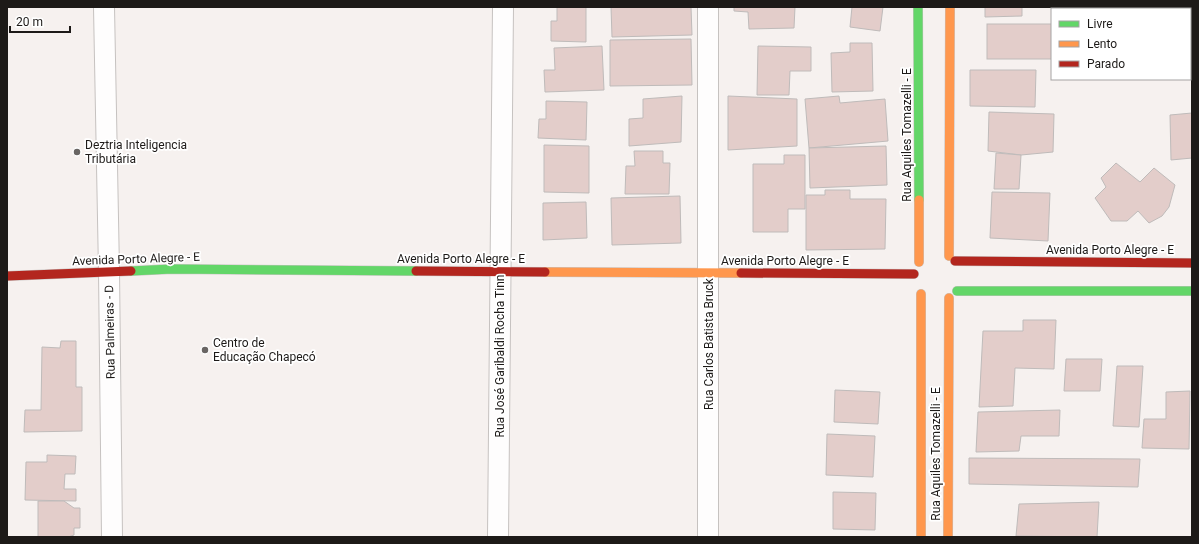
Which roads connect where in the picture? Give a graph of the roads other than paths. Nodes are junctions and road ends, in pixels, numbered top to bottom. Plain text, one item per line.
1 (104, 7) edge
2 (502, 7) edge
3 (708, 7) edge
4 (918, 7) edge
5 (950, 7) edge
6 (938, 253) dead end
7 (928, 255) dead end
8 (952, 258) junction
9 (919, 262) junction
10 (1192, 262) edge
11 (961, 270) dead end
12 (109, 271) junction
13 (500, 271) junction
14 (709, 273) junction
15 (914, 274) junction
16 (7, 276) edge
17 (961, 281) dead end
18 (957, 291) junction
19 (1192, 291) edge
20 (921, 294) junction
21 (949, 298) junction
22 (929, 300) dead end
23 (939, 301) dead end
24 (112, 537) edge
25 (498, 537) edge
26 (708, 537) edge
27 (921, 537) edge
28 (948, 537) edge

1 - 12 street, Rua Palmeiras - D
2 - 13 street, Rua José Garibaldi Rocha Tinn
3 - 14 street, Rua Carlos Batista Bruck
4 - 9 street, Rua Aquiles Tomazelli - E
5 - 8 street
6 - 8 street, Avenida Porto Alegre - E
7 - 9 street
8 - 10 street, Avenida Porto Alegre - E
8 - 11 street
9 - 15 street
12 - 13 street, Avenida Porto Alegre - E
12 - 16 street, Avenida Porto Alegre - E
12 - 24 street, Rua Palmeiras - D
13 - 14 street, Avenida Porto Alegre - E
13 - 25 street, Rua José Garibaldi Rocha Tinn
14 - 15 street, Avenida Porto Alegre - E
14 - 26 street, Rua Carlos Batista Bruck
15 - 20 street
17 - 18 street
18 - 19 street
18 - 21 street
20 - 22 street
20 - 27 street, Rua Aquiles Tomazelli - E
21 - 23 street
21 - 28 street, Rua Aquiles Tomazelli - E

